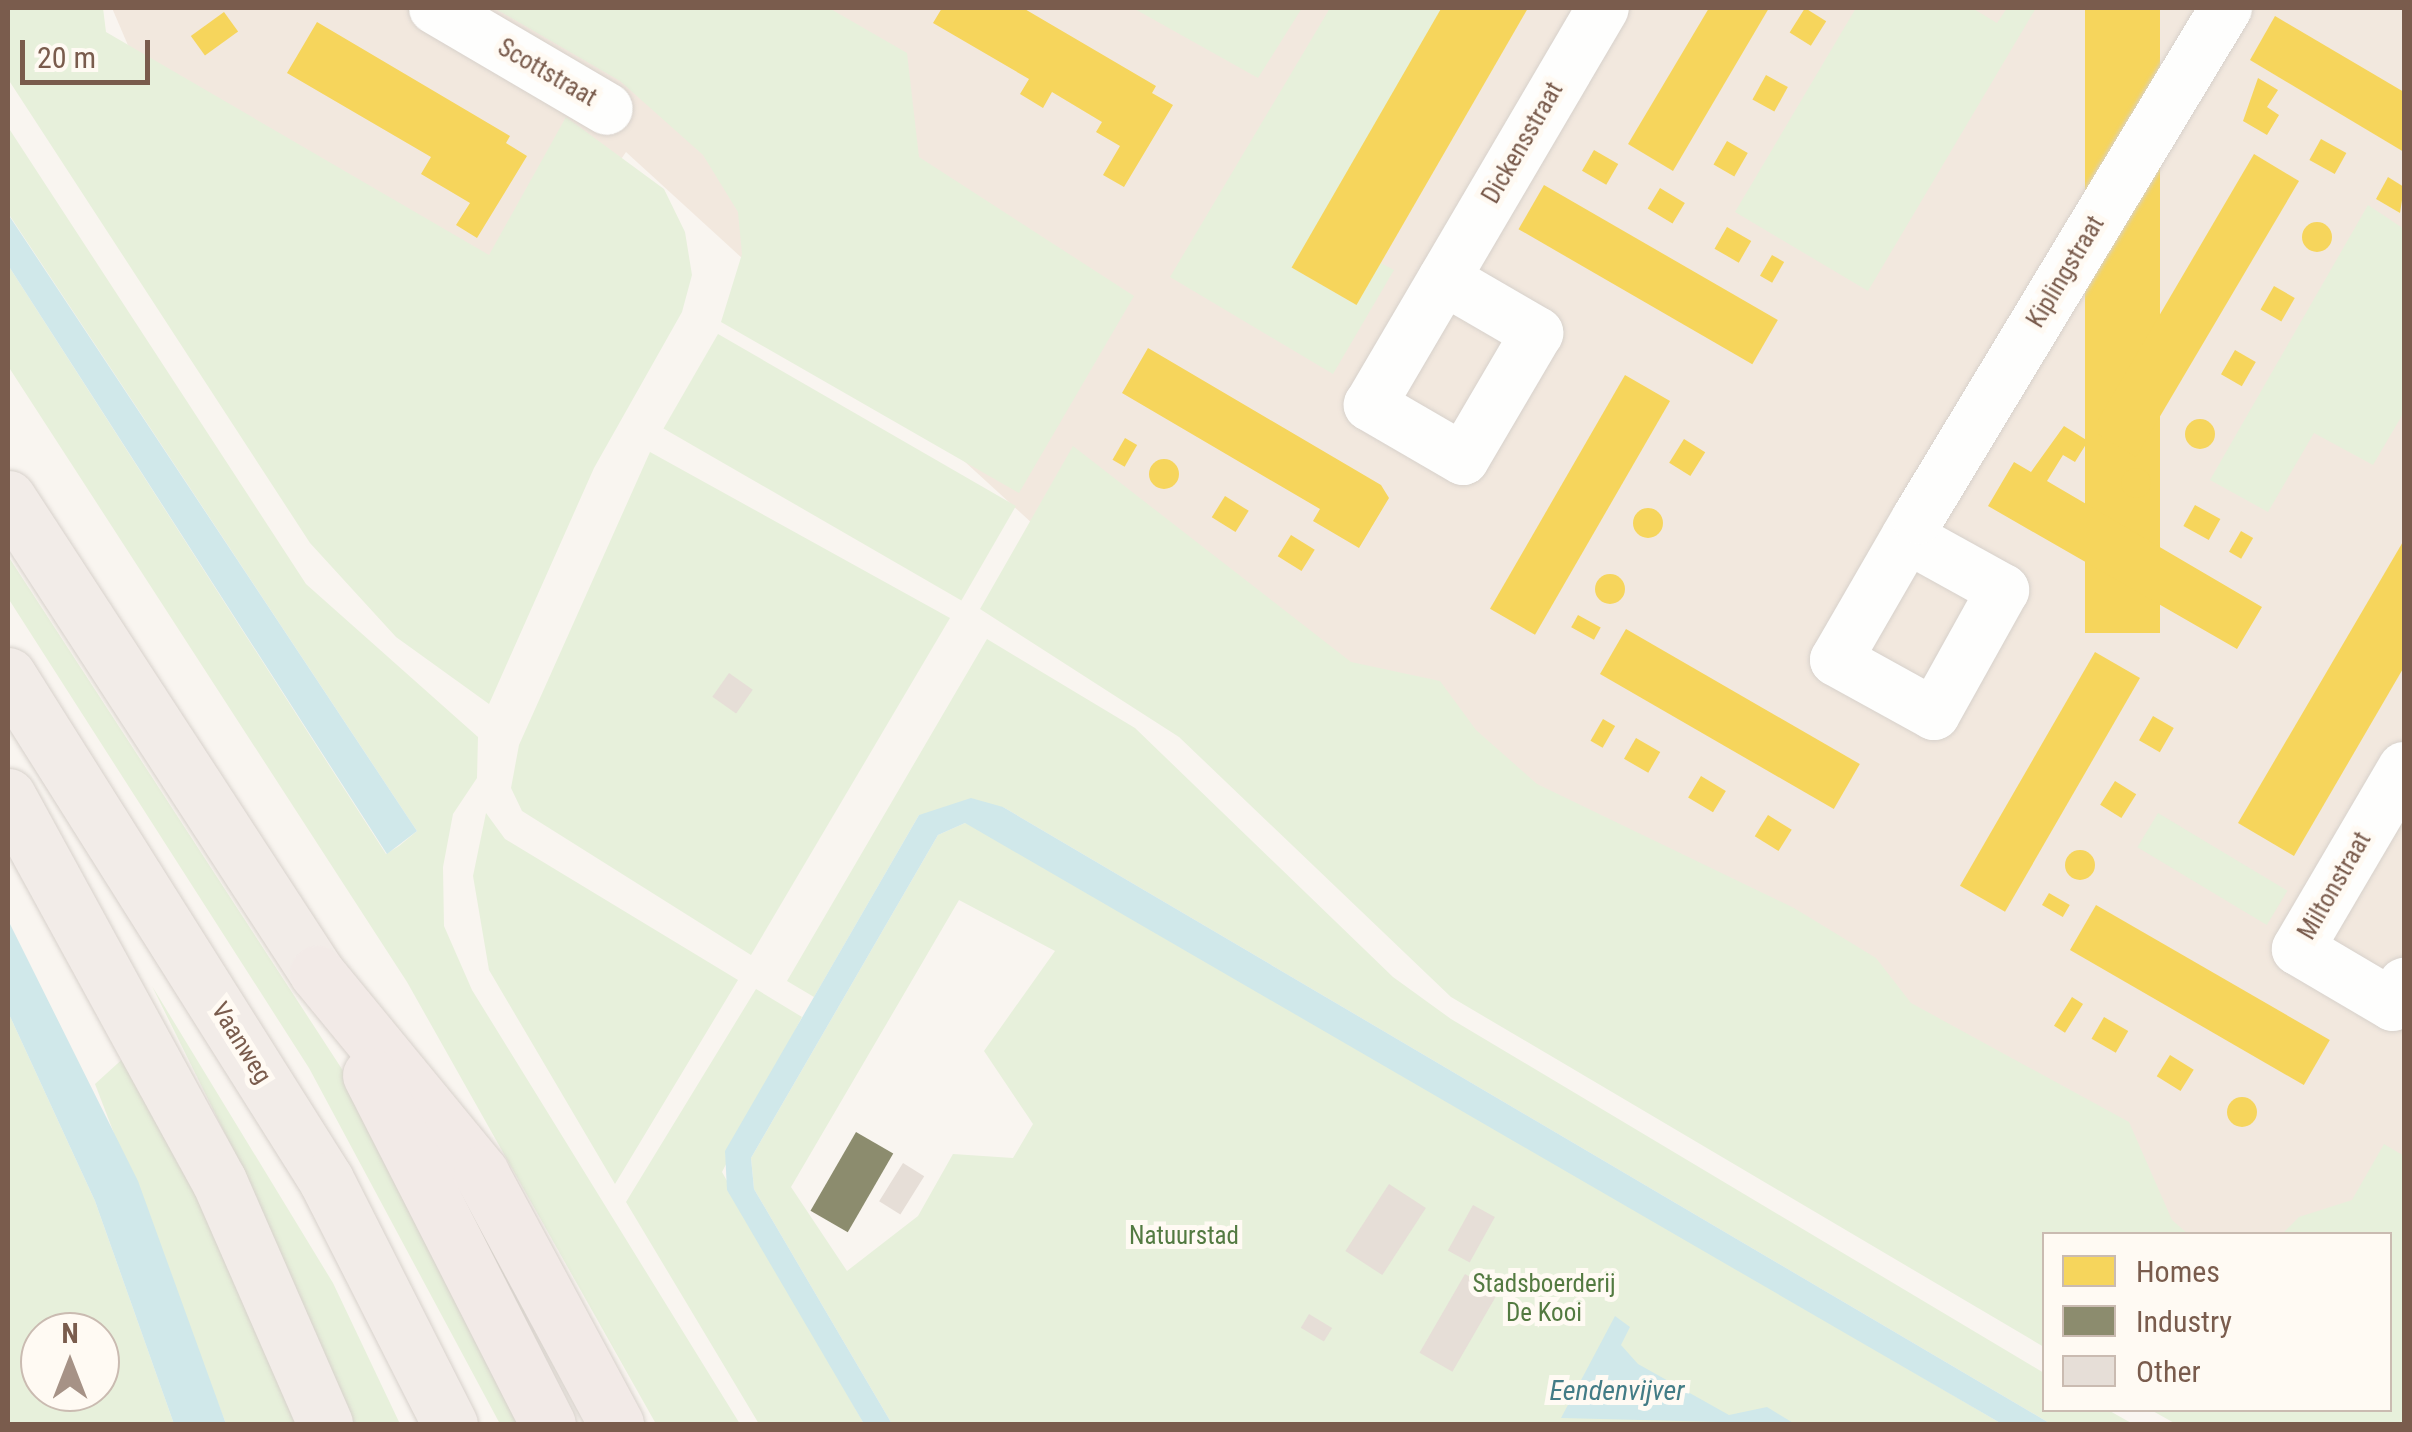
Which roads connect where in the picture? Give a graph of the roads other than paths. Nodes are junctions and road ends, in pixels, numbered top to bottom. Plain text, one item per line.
1 (435, 8) edge
2 (1603, 8) edge
3 (2226, 8) edge
4 (607, 109) dead end
5 (1444, 279) dead end
6 (8, 498) edge
7 (1907, 537) dead end
8 (8, 674) edge
9 (8, 796) edge
10 (2396, 802) edge
11 (316, 973) junction
12 (2404, 984) edge
13 (615, 1422) edge
14 (326, 1424) edge
15 (450, 1424) edge
16 (548, 1424) edge

1 - 4 street, Scottstraat
2 - 5 street, Dickensstraat
3 - 7 street, Kiplingstraat
6 - 11 highway
8 - 15 highway, Vaanweg
9 - 14 highway
10 - 12 street, Miltonstraat
11 - 13 highway
11 - 16 highway

